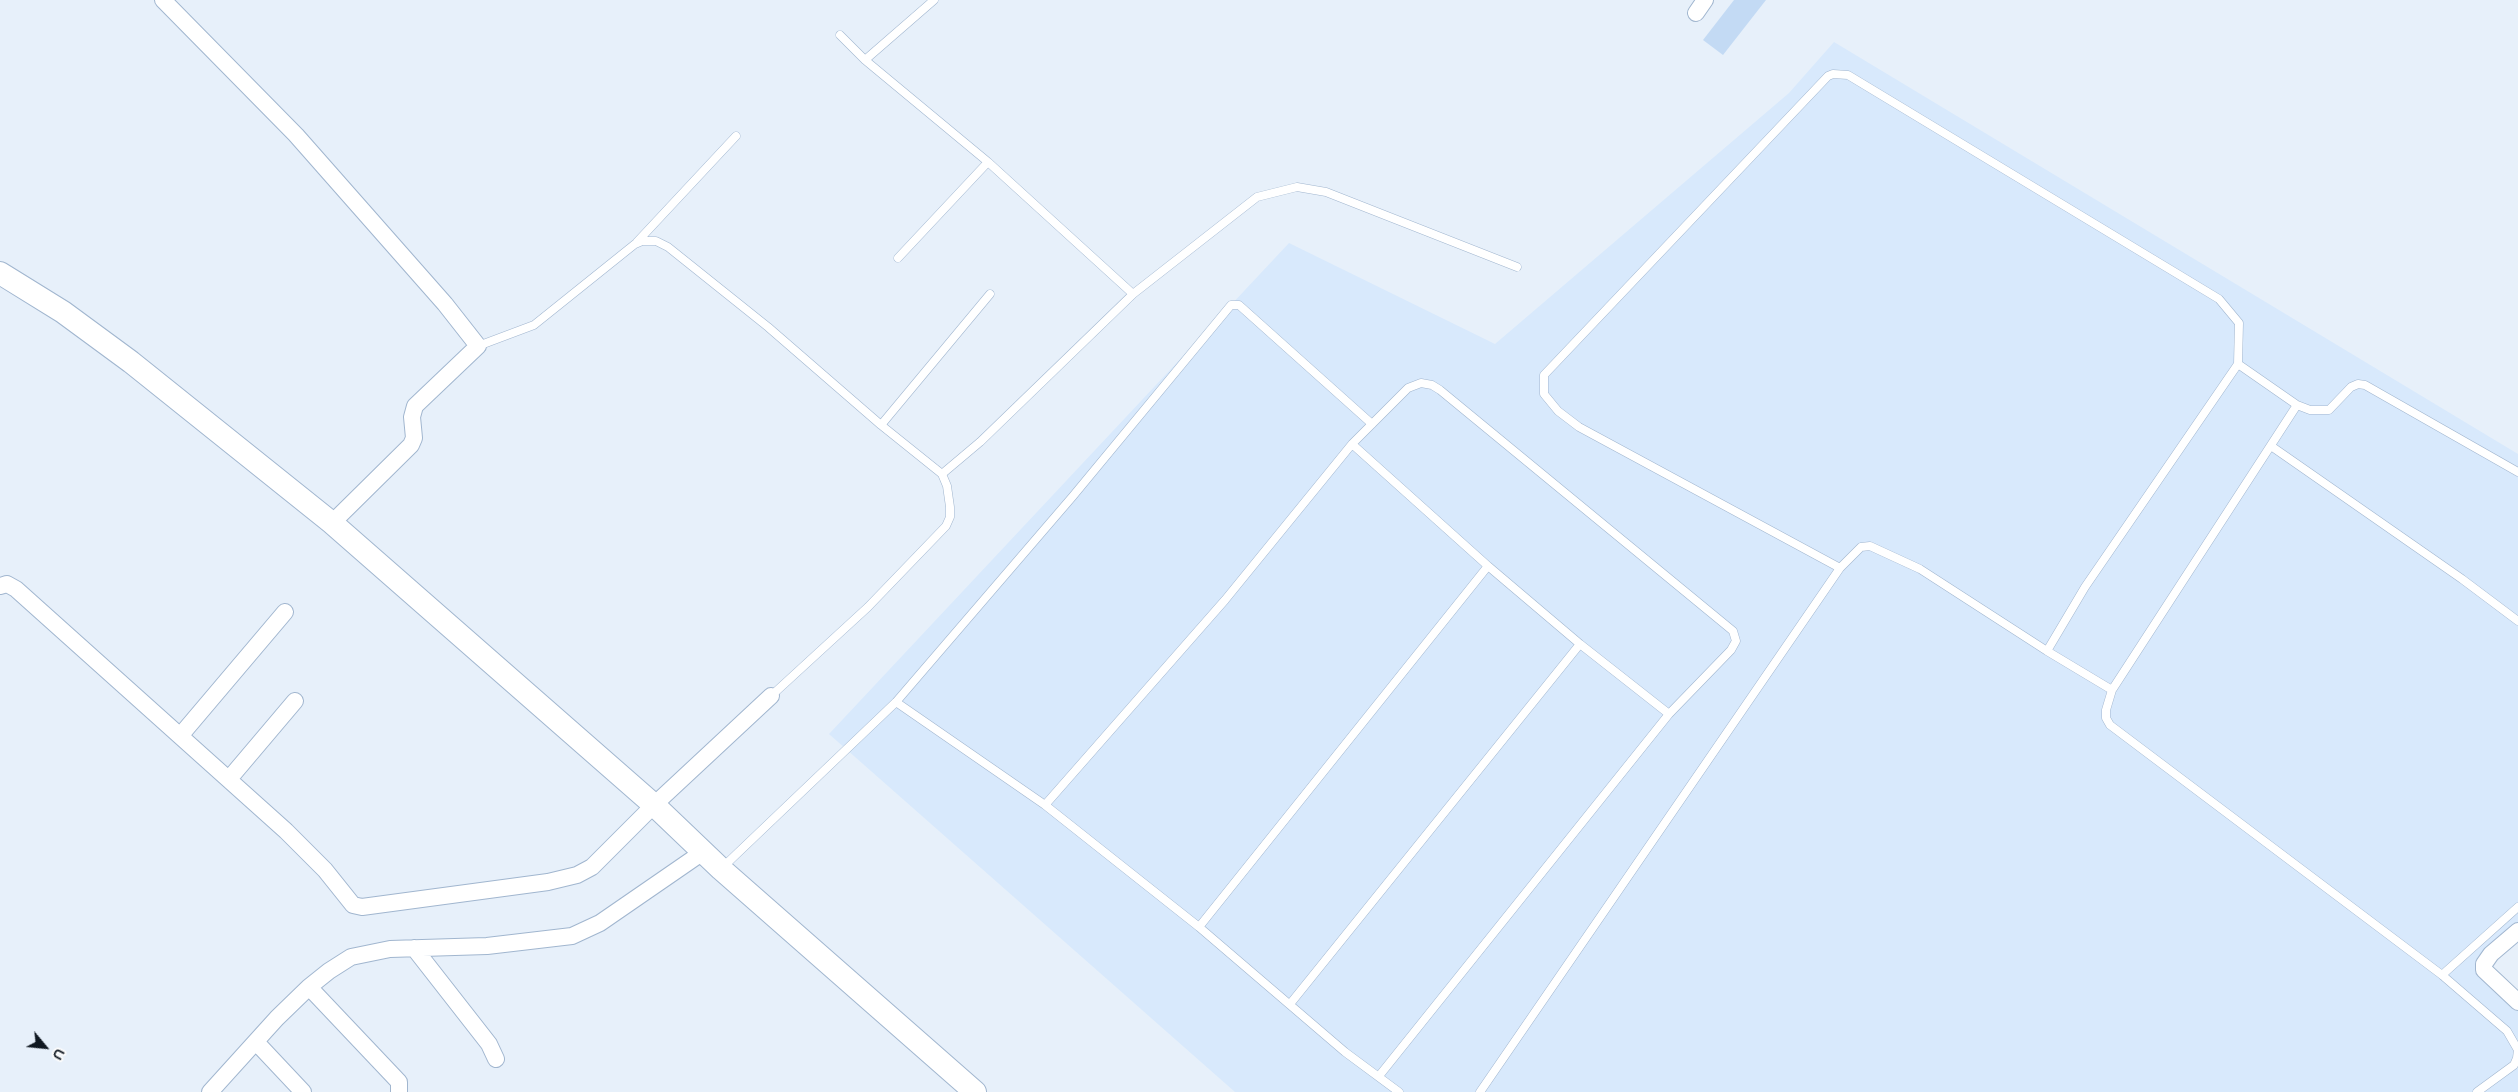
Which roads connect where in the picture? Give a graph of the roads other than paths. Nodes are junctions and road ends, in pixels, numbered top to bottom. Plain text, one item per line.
1 (163, 0) edge
2 (934, 0) edge
3 (840, 34) dead end
4 (865, 60) junction
5 (736, 136) dead end
6 (988, 162) junction
7 (635, 244) junction
8 (898, 258) dead end
9 (1516, 267) dead end
10 (0, 273) edge
11 (990, 294) dead end
12 (1134, 294) junction
13 (478, 346) junction
14 (2238, 364) junction
15 (2297, 405) junction
16 (1372, 424) junction
17 (881, 425) junction
18 (1352, 444) junction
19 (2271, 446) junction
20 (2518, 472) edge
21 (942, 474) junction
22 (332, 523) junction
23 (1488, 566) junction
24 (1840, 568) junction
25 (0, 586) edge
26 (285, 612) dead end
27 (2518, 621) edge
28 (1580, 644) junction
29 (2047, 651) junction
30 (2112, 690) junction
31 (771, 696) joint
32 (295, 701) dead end
33 (896, 702) junction
34 (1669, 714) junction
35 (180, 736) junction
36 (229, 779) junction
37 (1045, 805) junction
38 (662, 813) junction
39 (697, 846) junction
40 (720, 869) junction
41 (2518, 906) edge
42 (1198, 927) junction
43 (2518, 931) edge
44 (414, 948) junction
45 (2442, 974) junction
46 (309, 987) junction
47 (2518, 1002) edge
48 (1290, 1004) junction
49 (256, 1042) junction
50 (496, 1059) dead end
51 (1379, 1076) junction
52 (210, 1092) edge
53 (303, 1092) edge
54 (399, 1092) edge
55 (975, 1092) edge
56 (1399, 1092) edge
57 (1480, 1092) edge
58 (2477, 1092) edge

1 - 13 street
2 - 4 lane
3 - 4 lane
4 - 6 lane
5 - 7 lane
6 - 8 lane
6 - 12 lane
7 - 13 lane
7 - 17 lane
9 - 12 lane
10 - 22 street
11 - 17 lane
12 - 21 lane
13 - 22 street
14 - 15 lane
14 - 24 lane
14 - 29 lane
15 - 19 lane
15 - 20 lane
16 - 18 lane
16 - 33 lane
16 - 34 lane
17 - 21 lane
18 - 23 lane
18 - 37 lane
19 - 27 lane
19 - 30 lane
21 - 31 lane
22 - 38 street
23 - 28 lane
23 - 42 lane
24 - 29 lane
24 - 57 lane
25 - 35 street
26 - 35 street
28 - 34 lane
28 - 48 lane
29 - 30 lane
30 - 45 lane
31 - 38 street
32 - 36 street
33 - 37 lane
33 - 40 lane
34 - 51 lane
35 - 36 street
36 - 38 street
37 - 42 lane
38 - 39 street
39 - 40 street
39 - 44 street
40 - 55 street
41 - 45 lane
42 - 48 lane
43 - 47 street
44 - 46 street
44 - 50 street
45 - 58 lane
46 - 49 street
46 - 54 street
48 - 51 lane
49 - 52 street
49 - 53 street
51 - 56 lane

